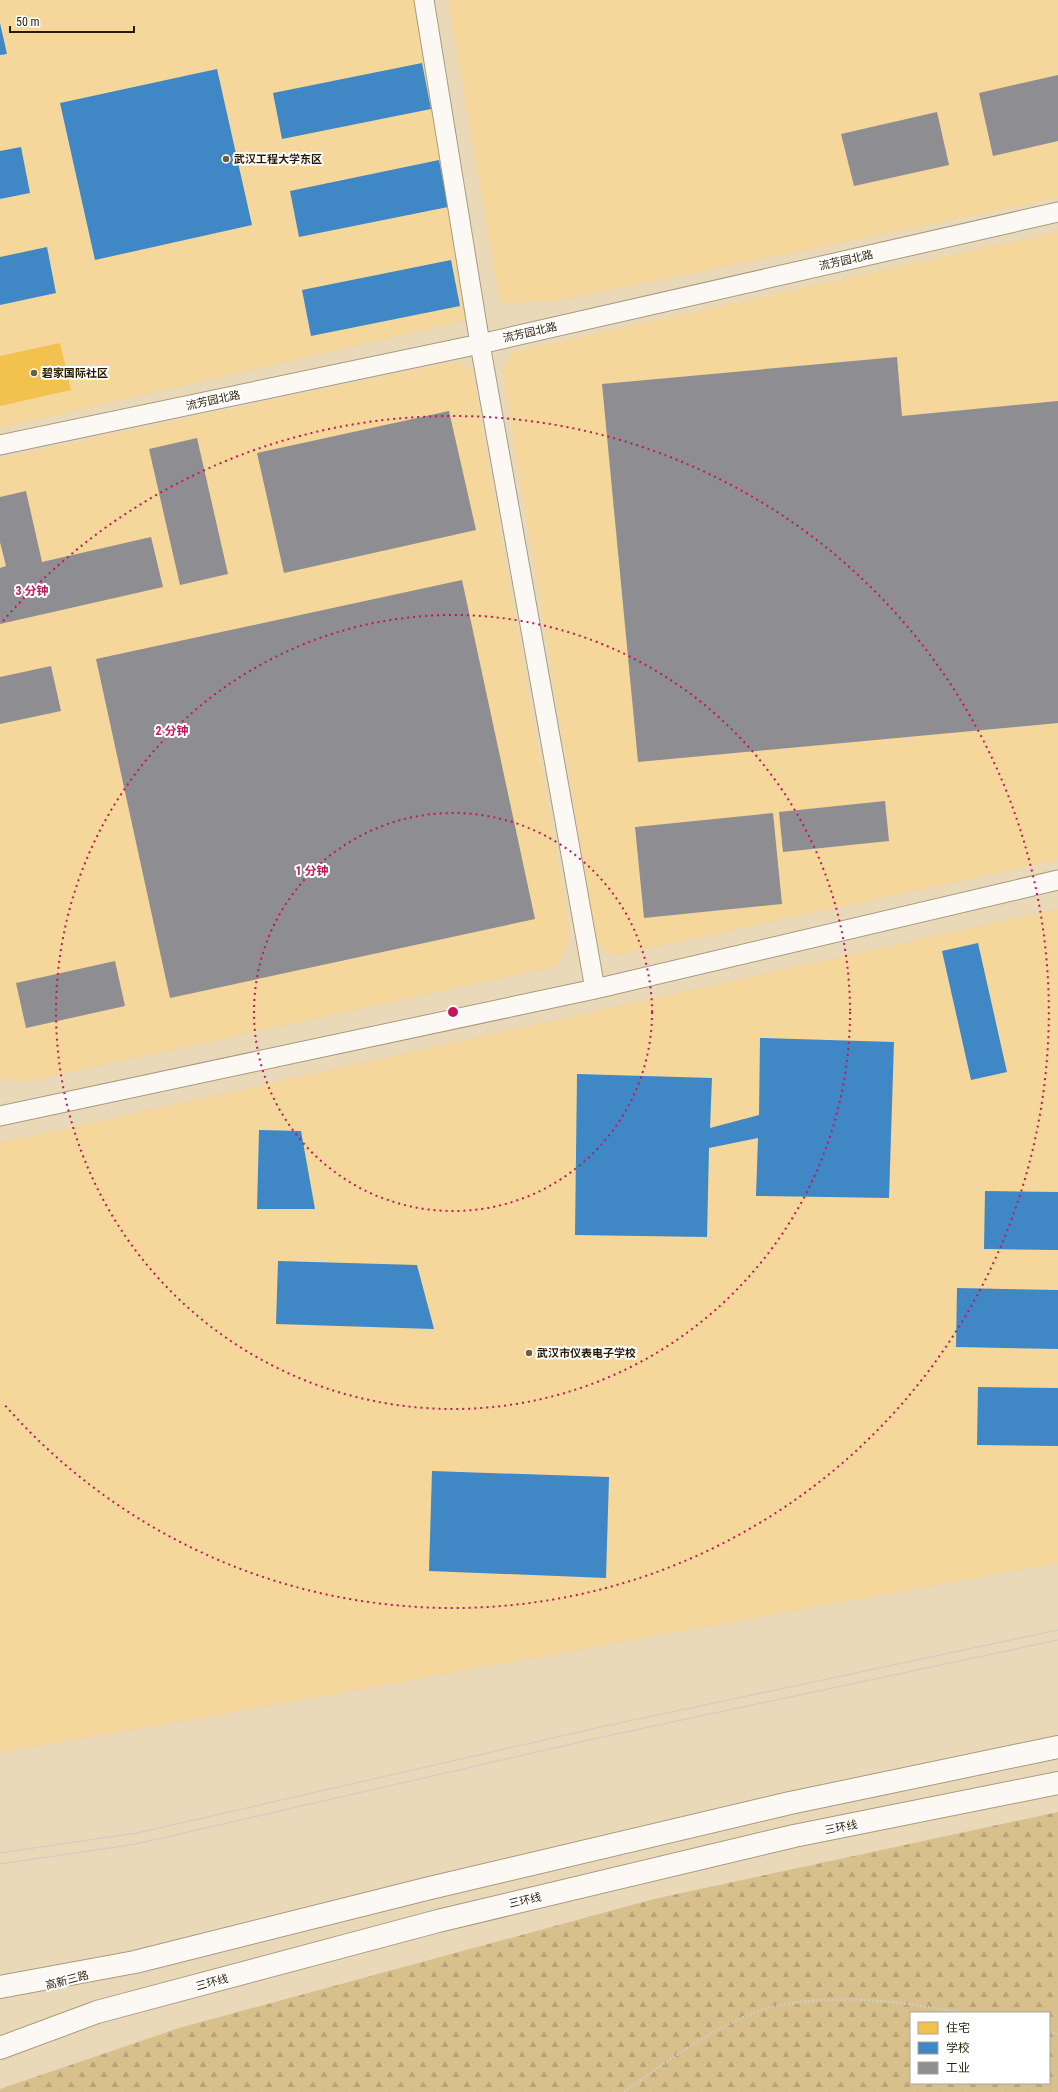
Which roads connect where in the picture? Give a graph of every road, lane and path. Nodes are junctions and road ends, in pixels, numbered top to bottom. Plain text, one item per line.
1 (424, 0) edge
2 (1058, 212) edge
3 (480, 344) junction
4 (0, 445) edge
5 (1058, 880) edge
6 (595, 989) junction
7 (0, 1116) edge
8 (1058, 1747) edge
9 (1058, 1783) edge
10 (135, 1962) junction
11 (0, 1986) edge
12 (0, 1998) edge
13 (97, 2012) junction
14 (954, 2012) edge
15 (0, 2039) edge
16 (0, 2048) edge
17 (624, 2092) edge

1 - 3 street
2 - 3 street, 流芳园北路
3 - 4 street, 流芳园北路
3 - 6 street
5 - 6 street
6 - 7 street
8 - 10 highway
9 - 13 highway, 三环线
10 - 11 highway
10 - 12 highway, 高新三路
13 - 15 highway
13 - 16 highway, 三环线
14 - 17 path

